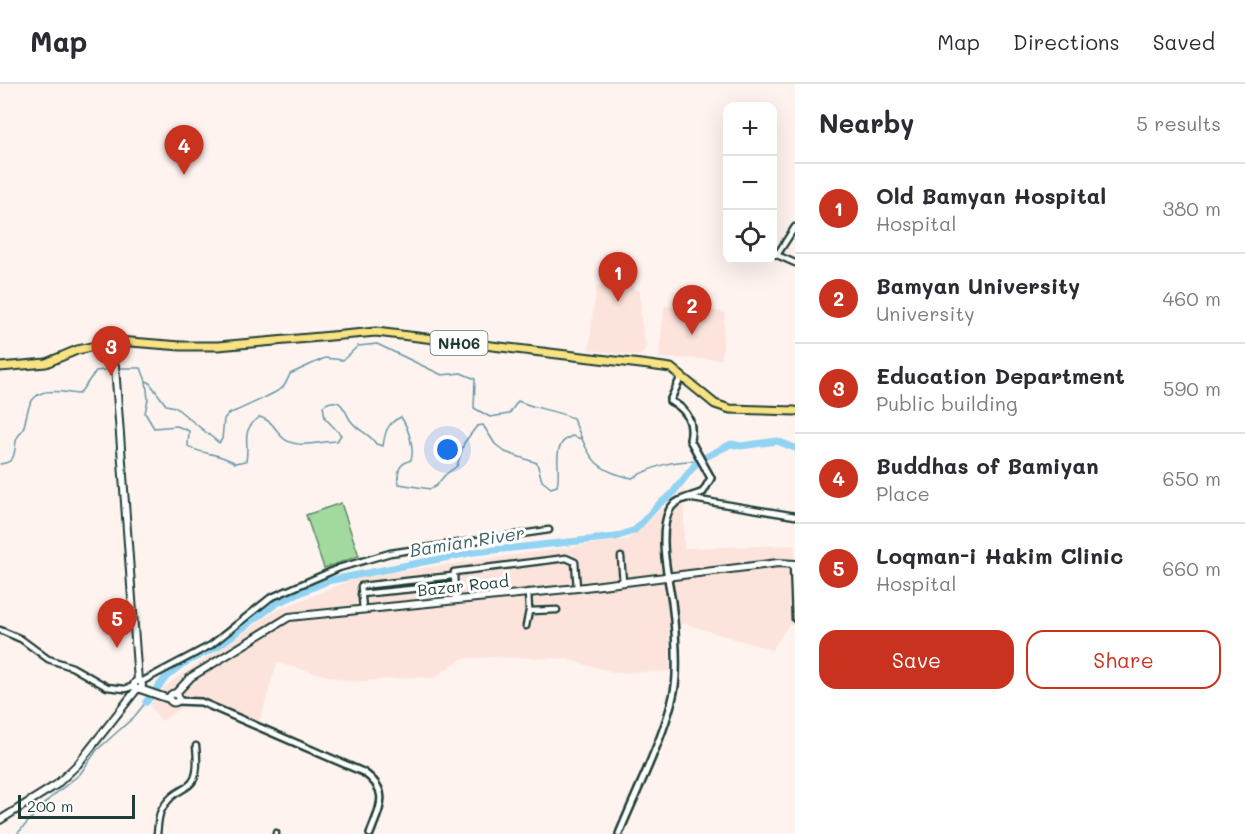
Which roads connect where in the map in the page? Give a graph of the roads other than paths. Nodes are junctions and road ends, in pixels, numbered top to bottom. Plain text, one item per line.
1 (795, 227) edge
2 (777, 255) joint
3 (795, 263) edge
4 (108, 343) junction
5 (0, 367) edge
6 (681, 377) junction
7 (795, 411) edge
8 (687, 498) junction
9 (795, 516) edge
10 (549, 530) dead end
11 (621, 557) dead end
12 (794, 564) edge
13 (452, 576) junction
14 (667, 577) junction
15 (623, 582) junction
16 (453, 585) junction
17 (577, 588) junction
18 (528, 592) junction
19 (362, 594) junction
20 (455, 599) junction
21 (363, 609) junction
22 (557, 610) dead end
23 (529, 611) junction
24 (795, 619) edge
25 (526, 626) dead end
26 (1, 632) edge
27 (141, 687) junction
28 (173, 697) junction
29 (196, 746) dead end
30 (0, 820) edge
31 (157, 834) edge
32 (370, 834) edge
33 (619, 834) edge

1 - 2 street
2 - 3 street
4 - 5 main road, NH06
4 - 6 main road, NH06
4 - 27 main road
6 - 7 main road, NH06
6 - 8 street
8 - 9 street
8 - 14 street
10 - 27 street
11 - 15 street
12 - 14 main road, Bazar Road
12 - 24 street
13 - 16 street
13 - 17 street
13 - 19 street
14 - 15 main road, Bazar Road
14 - 33 street
15 - 17 main road, Bazar Road
16 - 19 street
16 - 20 street
17 - 18 main road, Bazar Road
18 - 20 main road, Bazar Road
18 - 23 street
19 - 21 street
20 - 21 main road, Bazar Road
21 - 28 main road, Bazar Road
22 - 23 street
23 - 25 street
26 - 27 street
27 - 28 main road
27 - 30 main road
28 - 32 street
29 - 31 street

